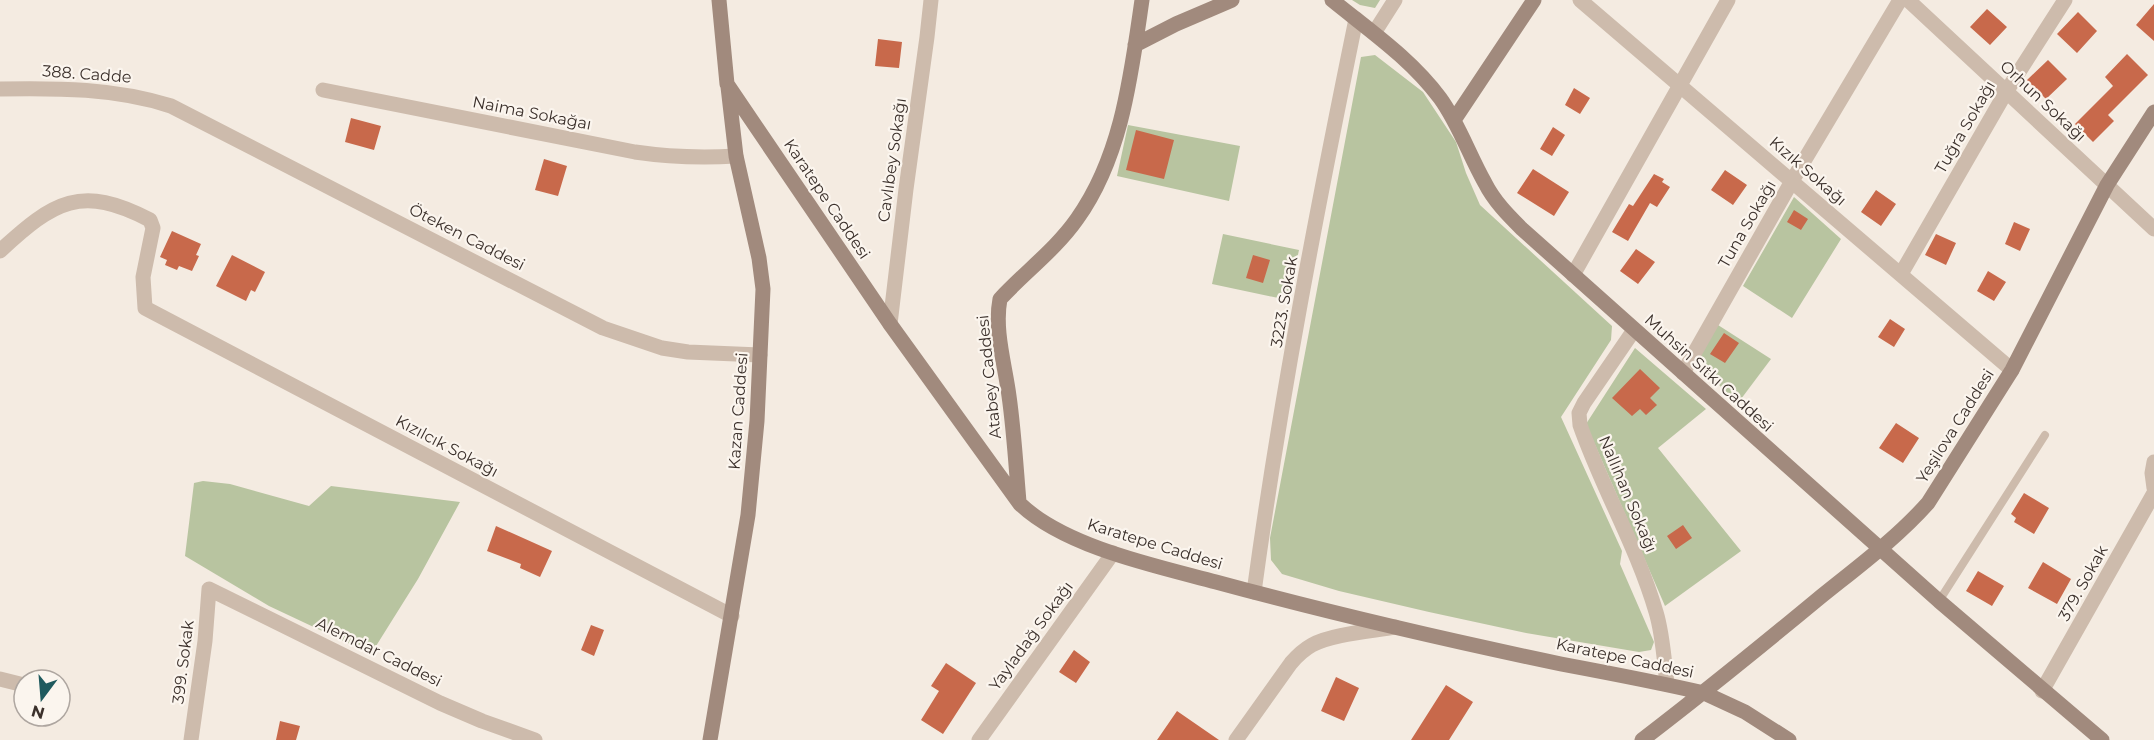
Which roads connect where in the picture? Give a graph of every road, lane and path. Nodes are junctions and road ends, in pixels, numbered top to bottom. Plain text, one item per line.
1 (719, 0) edge
2 (931, 0) edge
3 (1142, 0) edge
4 (1232, 0) edge
5 (1332, 0) edge
6 (1395, 0) edge
7 (1534, 0) edge
8 (1580, 0) edge
9 (1728, 0) edge
10 (1900, 0) edge
11 (1908, 0) edge
12 (2065, 0) edge
13 (1356, 19) junction
14 (1374, 33) junction
15 (1135, 45) junction
16 (728, 84) junction
17 (1680, 85) junction
18 (0, 89) edge
19 (323, 90) dead end
20 (2007, 92) junction
21 (171, 106) joint
22 (2154, 112) edge
23 (1454, 120) junction
24 (736, 156) junction
25 (1792, 181) junction
26 (2107, 185) junction
27 (2154, 229) edge
28 (0, 251) edge
29 (1901, 274) junction
30 (1573, 275) junction
31 (890, 324) junction
32 (1634, 330) junction
33 (760, 355) junction
34 (2012, 370) junction
35 (1683, 373) junction
36 (2045, 435) dead end
37 (2154, 462) edge
38 (2154, 488) edge
39 (2154, 493) edge
40 (1020, 504) junction
41 (1880, 548) junction
42 (1113, 553) junction
43 (210, 589) joint
44 (1254, 592) junction
45 (1939, 602) junction
46 (732, 616) junction
47 (1395, 627) junction
48 (1667, 684) junction
49 (2042, 691) junction
50 (1704, 693) junction
51 (527, 739) edge
52 (191, 740) edge
53 (710, 740) edge
54 (979, 740) edge
55 (1236, 740) edge
56 (1642, 740) edge
57 (1789, 740) edge
58 (2102, 740) edge

1 - 16 street, Karatepe Caddesi
2 - 31 street, Cavlıbey Sokağı
3 - 15 street, Atabey Caddesi
4 - 15 street
5 - 13 street, Muhsin Sıtkı Caddesi
6 - 14 street
7 - 23 street
8 - 17 street, Kızık Sokağı
9 - 17 street
10 - 25 street, Tuna Sokağı
11 - 20 street, Orhun Sokağı
12 - 20 street, Tuğra Sokağı
13 - 14 street, Muhsin Sıtkı Caddesi
13 - 44 street, 3223. Sokak
14 - 23 street, Muhsin Sıtkı Caddesi
15 - 40 street, Atabey Caddesi
16 - 24 street, Kazan Caddesi
16 - 31 street, Karatepe Caddesi
17 - 25 street, Kızık Sokağı
17 - 30 street
18 - 21 street, 388. Cadde
19 - 24 street, Naima Sokağaı
20 - 26 street, Orhun Sokağı
20 - 29 street, Tuğra Sokağı
21 - 33 street, Öteken Caddesi
22 - 26 street, Yeşilova Caddesi
23 - 30 street, Muhsin Sıtkı Caddesi
24 - 33 street, Kazan Caddesi
25 - 29 street, Kızık Sokağı
25 - 35 street, Tuna Sokağı
26 - 27 street, Orhun Sokağı
26 - 34 street, Yeşilova Caddesi
28 - 46 street, Kızılcık Sokağı
29 - 34 street, Kızık Sokağı
30 - 32 street, Muhsin Sıtkı Caddesi
31 - 40 street, Karatepe Caddesi
32 - 35 street, Muhsin Sıtkı Caddesi
32 - 48 street, Nallıhan Sokağı
33 - 46 street, Kazan Caddesi
34 - 41 street, Yeşilova Caddesi
35 - 41 street, Muhsin Sıtkı Caddesi
36 - 45 lane
37 - 38 street
39 - 49 street, 379. Sokak
40 - 42 street, Karatepe Caddesi
41 - 45 street, Muhsin Sıtkı Caddesi
41 - 50 street, Yeşilova Caddesi
42 - 44 street, Karatepe Caddesi
42 - 54 street, Yayladağ Sokağı
43 - 51 street, Alemdar Caddesi
43 - 52 street, 399. Sokak
44 - 47 street, Karatepe Caddesi
45 - 49 street, Muhsin Sıtkı Caddesi
46 - 53 street, Kazan Caddesi
47 - 48 street, Karatepe Caddesi
47 - 55 street
48 - 50 street, Karatepe Caddesi
49 - 58 street, Muhsin Sıtkı Caddesi
50 - 56 street, Yeşilova Caddesi
50 - 57 street, Karatepe Caddesi

